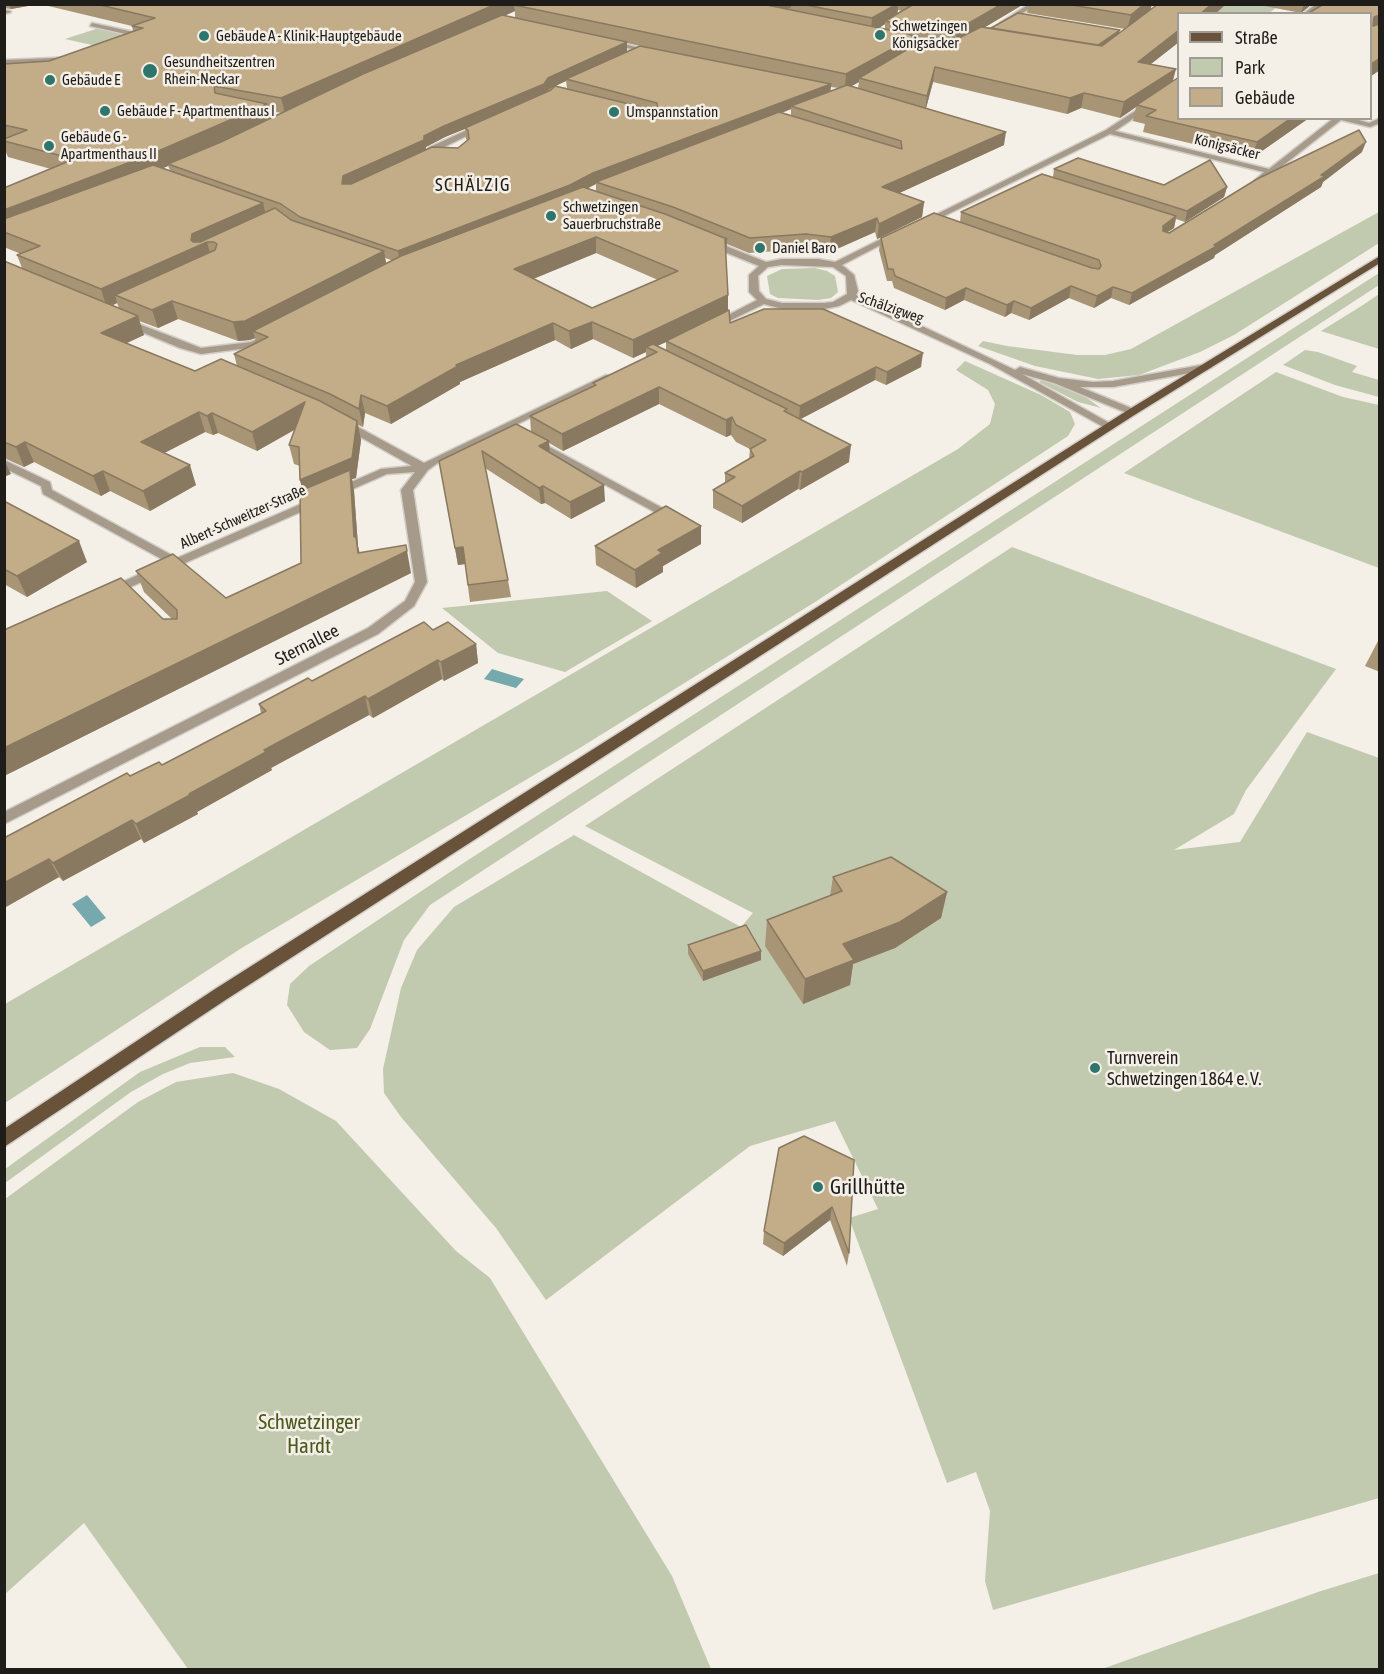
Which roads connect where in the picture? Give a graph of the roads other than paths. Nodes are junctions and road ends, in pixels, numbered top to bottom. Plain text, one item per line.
1 (1034, 4) edge
2 (1017, 15) junction
3 (1028, 17) edge
4 (92, 26) dead end
5 (998, 26) edge
6 (602, 41) edge
7 (111, 45) edge
8 (639, 52) junction
9 (87, 54) edge
10 (628, 57) edge
11 (661, 57) edge
12 (4, 62) edge
13 (1177, 86) edge
14 (1337, 120) edge
15 (1348, 120) edge
16 (1380, 120) edge
17 (494, 121) edge
18 (1109, 132) junction
19 (452, 140) junction
20 (464, 144) edge
21 (420, 160) edge
22 (1273, 172) junction
23 (1024, 175) junction
24 (1035, 178) edge
25 (1254, 184) edge
26 (932, 219) junction
27 (943, 223) edge
28 (701, 239) edge
29 (1380, 259) edge
30 (765, 265) junction
31 (837, 266) junction
32 (851, 296) junction
33 (764, 301) junction
34 (836, 304) junction
35 (846, 308) dead end
36 (117, 319) edge
37 (876, 320) dead end
38 (282, 330) edge
39 (698, 333) edge
40 (937, 338) junction
41 (211, 350) junction
42 (994, 362) junction
43 (211, 364) edge
44 (1206, 367) junction
45 (617, 373) edge
46 (1059, 381) junction
47 (1132, 412) junction
48 (329, 416) edge
49 (506, 427) junction
50 (1109, 427) junction
51 (4, 463) edge
52 (424, 468) junction
53 (664, 513) edge
54 (177, 563) junction
55 (103, 595) edge
56 (4, 819) edge
57 (4, 1139) edge

1 - 2 street
2 - 3 street
2 - 5 street
4 - 7 street
6 - 8 street
8 - 10 street
8 - 11 street
9 - 12 street
13 - 18 street
14 - 22 street
15 - 16 street
17 - 19 street
18 - 22 street, Königsäcker
18 - 23 street
19 - 20 street
19 - 21 street
22 - 25 street, Königsäcker
23 - 24 street
23 - 26 street
26 - 27 street
26 - 31 street
28 - 30 street
29 - 44 main road
30 - 31 street
30 - 33 street
31 - 32 street, Schälzigweg
32 - 34 street, Schälzigweg
32 - 40 street, Schälzigweg
33 - 34 street, Schälzigweg
33 - 39 street
34 - 35 street, Schälzigweg
36 - 41 street
37 - 40 street, Schälzigweg
38 - 41 street
40 - 42 street, Schälzigweg
41 - 43 street
42 - 46 street
42 - 50 street
44 - 46 street
44 - 47 main road
45 - 49 street, Sternallee
46 - 47 street
47 - 50 main road
48 - 52 street
49 - 52 street, Sternallee
49 - 53 street
50 - 57 main road
51 - 54 street, Albert-Schweitzer-Straße
52 - 54 street, Albert-Schweitzer-Straße
52 - 56 street, Sternallee
54 - 55 street, Albert-Schweitzer-Straße

